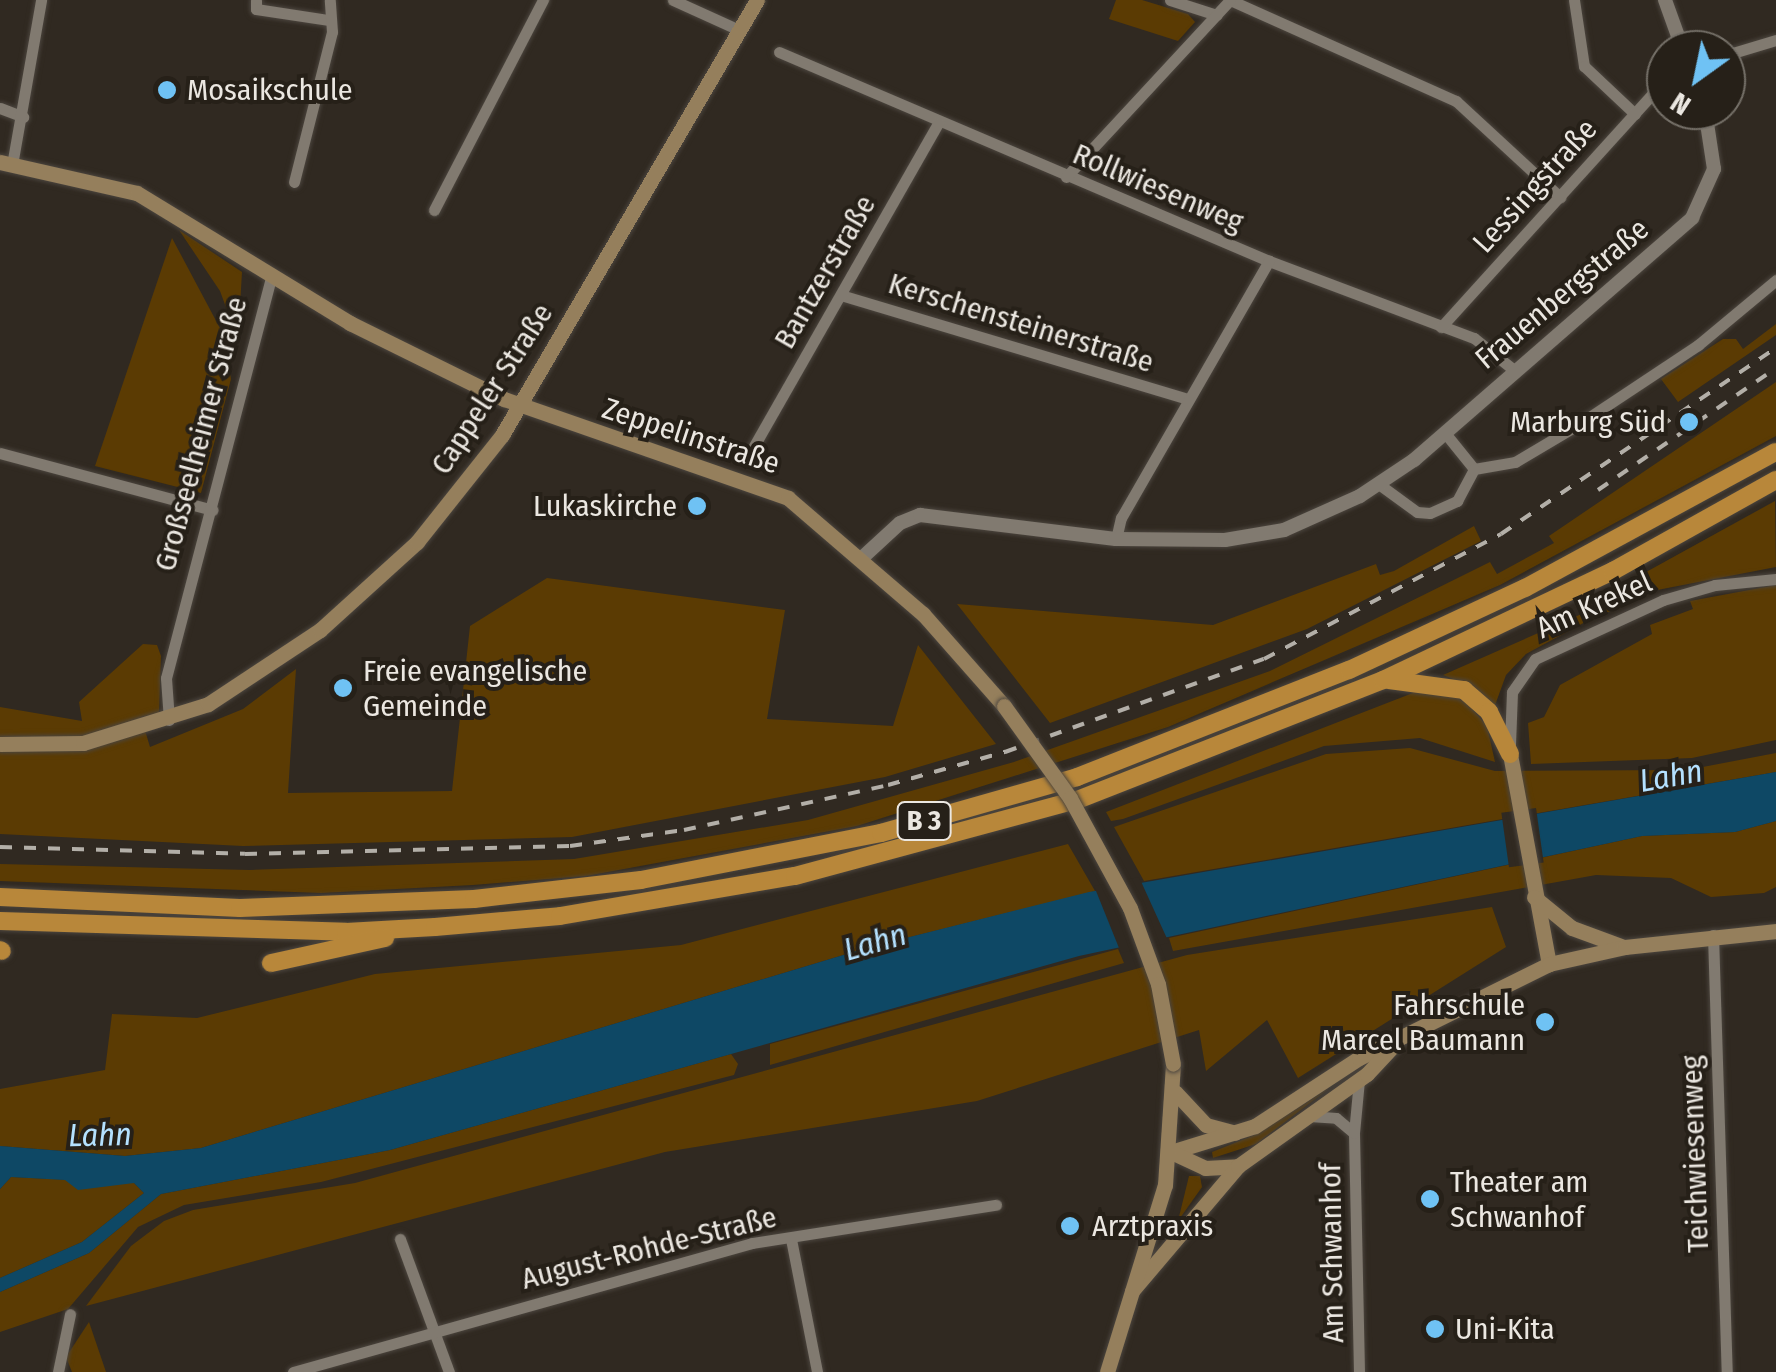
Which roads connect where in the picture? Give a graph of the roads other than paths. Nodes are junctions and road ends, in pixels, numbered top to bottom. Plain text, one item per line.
1 (42, 0) edge
2 (256, 0) edge
3 (330, 0) edge
4 (543, 0) edge
5 (673, 0) edge
6 (757, 0) edge
7 (1170, 0) edge
8 (1230, 0) edge
9 (1574, 0) edge
10 (1665, 0) edge
11 (1218, 16) junction
12 (329, 20) junction
13 (739, 30) junction
14 (1676, 30) edge
15 (1776, 40) edge
16 (1746, 50) edge
17 (779, 52) dead end
18 (1646, 101) edge
19 (0, 108) edge
20 (1634, 114) junction
21 (23, 116) junction
22 (938, 123) junction
23 (1708, 130) edge
24 (6, 163) edge
25 (1066, 177) junction
26 (294, 182) dead end
27 (1560, 197) junction
28 (434, 210) dead end
29 (1269, 261) junction
30 (271, 278) junction
31 (1776, 280) edge
32 (841, 295) junction
33 (1441, 326) junction
34 (1514, 370) junction
35 (1187, 398) junction
36 (520, 406) junction
37 (1445, 433) junction
38 (754, 446) dead end
39 (1776, 452) edge
40 (0, 453) edge
41 (1472, 474) junction
42 (1776, 480) edge
43 (1380, 485) junction
44 (212, 510) junction
45 (1116, 539) junction
46 (862, 556) junction
47 (1776, 578) edge
48 (1383, 680) junction
49 (169, 720) junction
50 (1501, 721) junction
51 (0, 744) edge
52 (1510, 754) joint
53 (1532, 895) junction
54 (0, 897) edge
55 (0, 921) edge
56 (434, 927) junction
57 (1776, 931) edge
58 (1713, 935) junction
59 (1625, 947) junction
60 (271, 963) dead end
61 (1549, 964) junction
62 (1396, 1043) junction
63 (1359, 1080) junction
64 (1175, 1092) junction
65 (1306, 1116) junction
66 (1354, 1133) junction
67 (1238, 1134) junction
68 (1171, 1152) junction
69 (1238, 1166) junction
70 (996, 1205) dead end
71 (791, 1239) junction
72 (400, 1240) dead end
73 (1132, 1291) junction
74 (70, 1314) dead end
75 (434, 1328) junction
76 (58, 1372) edge
77 (293, 1372) edge
78 (448, 1372) edge
79 (817, 1372) edge
80 (1107, 1372) edge
81 (1359, 1372) edge
82 (1727, 1372) edge

1 - 21 street
2 - 12 street
3 - 12 street
4 - 28 street
5 - 13 street
6 - 13 main road, Cappeler Straße
7 - 11 street
8 - 11 street
8 - 27 street
9 - 20 street
10 - 14 street
11 - 25 street
12 - 26 street
13 - 36 main road, Cappeler Straße
15 - 16 street
17 - 22 street, Rollwiesenweg
18 - 20 street, Lessingstraße
19 - 21 street
20 - 27 street, Lessingstraße
21 - 24 street
22 - 25 street, Rollwiesenweg
22 - 32 street, Bantzerstraße
23 - 34 street, Frauenbergstraße
24 - 30 main road, Großseelheimer Straße
25 - 29 street, Rollwiesenweg
27 - 33 street, Lessingstraße
29 - 33 street, Rollwiesenweg
29 - 35 street
30 - 36 main road, Zeppelinstraße
30 - 44 street, Großseelheimer Straße
31 - 41 street
32 - 35 street, Kerschensteinerstraße
32 - 38 street, Bantzerstraße
33 - 34 street, Rollwiesenweg
34 - 37 street, Frauenbergstraße
35 - 45 street
36 - 46 main road, Zeppelinstraße
36 - 49 main road, Cappeler Straße
37 - 41 street
37 - 43 street, Frauenbergstraße
39 - 54 highway, B 3
40 - 44 street
41 - 43 street
42 - 48 highway, B 3
43 - 45 street
44 - 49 street, Großseelheimer Straße
45 - 46 street
46 - 64 main road, Zeppelinstraße, bridge
47 - 50 street, Am Krekel
48 - 50 highway
48 - 56 highway, B 3
49 - 51 main road, Cappeler Straße
50 - 52 highway
52 - 53 main road
53 - 59 main road
53 - 61 main road
55 - 56 highway, B 3
56 - 60 highway
57 - 58 main road
58 - 59 main road
58 - 82 street, Teichwiesenweg
59 - 61 main road
61 - 62 main road
62 - 63 main road
62 - 67 main road
63 - 65 main road
63 - 66 street, Am Schwanhof
64 - 67 main road
64 - 68 main road, Zeppelinstraße
65 - 66 street, Am Schwanhof
65 - 69 main road
66 - 81 street, Am Schwanhof
67 - 68 main road
68 - 69 main road
68 - 73 main road, Zeppelinstraße
69 - 73 main road
70 - 71 street, August-Rohde-Straße
71 - 75 street, August-Rohde-Straße
71 - 79 street
72 - 75 street
73 - 80 main road, Zeppelinstraße
74 - 76 street
75 - 77 street, August-Rohde-Straße
75 - 78 street

